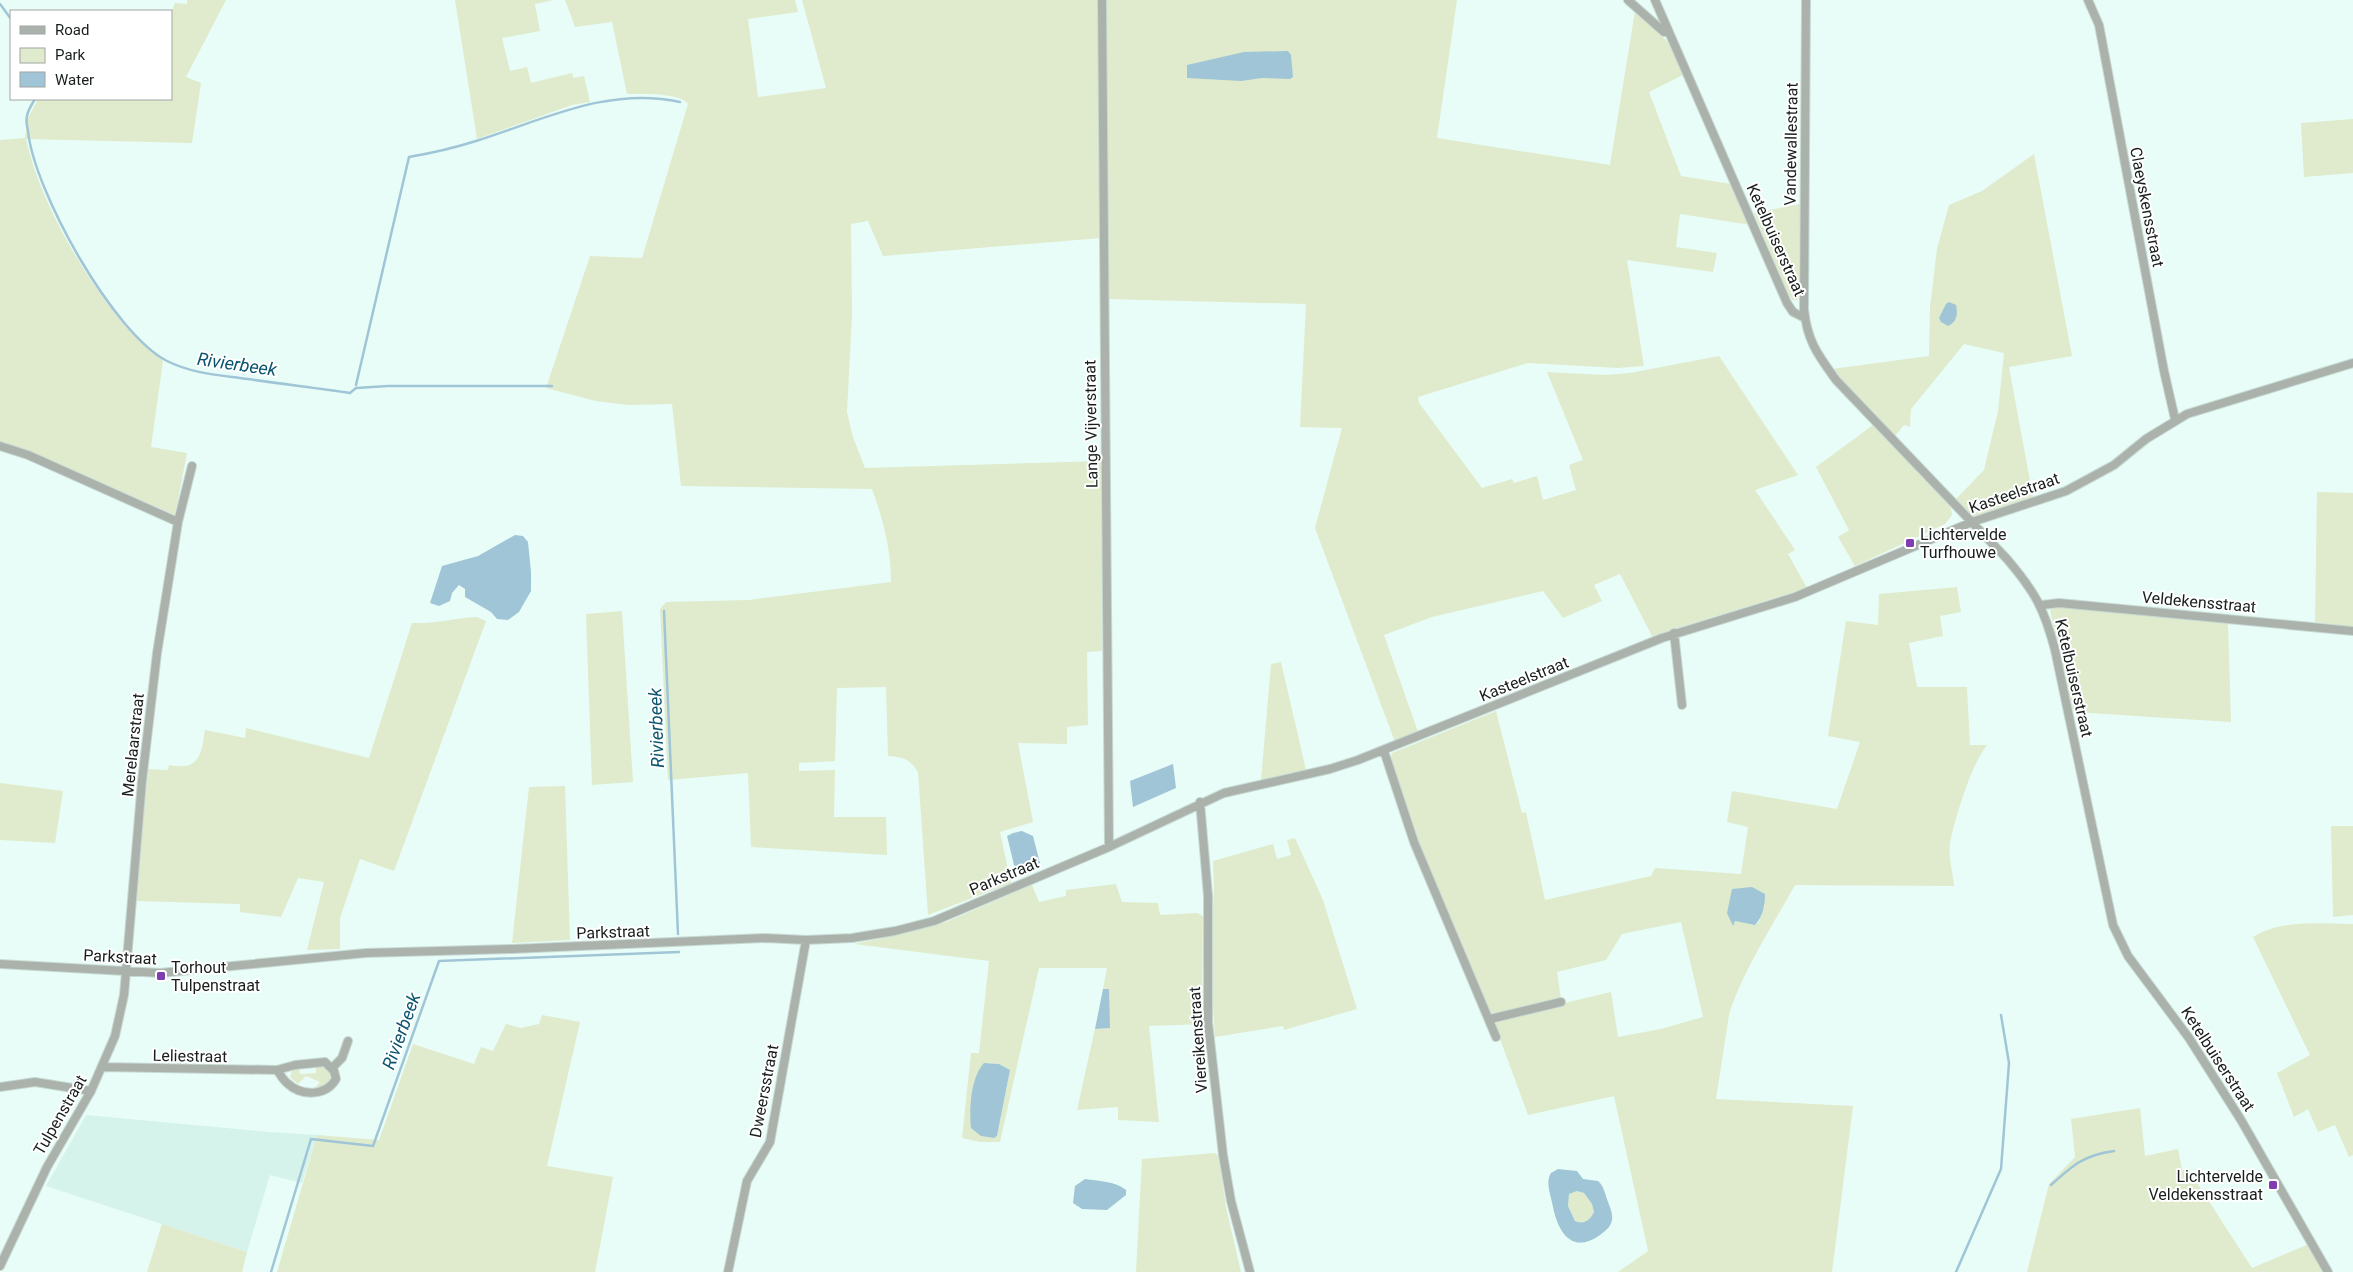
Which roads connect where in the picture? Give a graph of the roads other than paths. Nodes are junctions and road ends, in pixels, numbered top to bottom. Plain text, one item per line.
1 (1102, 0) edge
2 (1628, 0) edge
3 (1655, 0) edge
4 (1806, 0) edge
5 (2088, 0) edge
6 (1669, 32) junction
7 (1805, 318) junction
8 (2353, 363) edge
9 (2175, 419) junction
10 (0, 446) edge
11 (192, 466) dead end
12 (178, 522) junction
13 (1972, 522) junction
14 (2042, 605) junction
15 (2353, 631) edge
16 (1674, 633) junction
17 (1682, 705) dead end
18 (1384, 751) junction
19 (1200, 802) junction
20 (1108, 847) junction
21 (806, 940) junction
22 (0, 964) edge
23 (126, 972) junction
24 (1561, 1002) dead end
25 (1490, 1019) junction
26 (1496, 1037) dead end
27 (348, 1042) dead end
28 (102, 1067) junction
29 (332, 1068) junction
30 (277, 1070) junction
31 (0, 1087) edge
32 (91, 1091) junction
33 (0, 1266) edge
34 (728, 1272) edge
35 (1250, 1272) edge
36 (2328, 1272) edge

1 - 20 street, Lange Vijverstraat
2 - 6 street
3 - 6 street, Ketelbuiserstraat
4 - 7 street, Vandewallestraat
5 - 9 street, Claeyskensstraat
6 - 7 street, Ketelbuiserstraat
7 - 13 street, Ketelbuiserstraat
8 - 9 street, Kasteelstraat
9 - 13 street, Kasteelstraat
10 - 12 street
11 - 12 street, Merelaarstraat
12 - 23 street, Merelaarstraat
13 - 14 street, Ketelbuiserstraat
13 - 16 street, Kasteelstraat
14 - 15 street, Veldekensstraat
14 - 36 street, Ketelbuiserstraat
16 - 17 street
16 - 18 street, Kasteelstraat
18 - 19 street, Kasteelstraat
18 - 25 street
19 - 20 street, Parkstraat
19 - 35 street, Viereikenstraat
20 - 21 street, Parkstraat
21 - 23 street, Parkstraat
21 - 34 street, Dweersstraat
22 - 23 street, Parkstraat
23 - 28 street, Tulpenstraat
24 - 25 street
25 - 26 street
27 - 29 street
28 - 30 street, Leliestraat
28 - 32 street, Tulpenstraat
29 - 30 street, Leliestraat
29 - 30 street
31 - 32 street
32 - 33 street, Tulpenstraat

